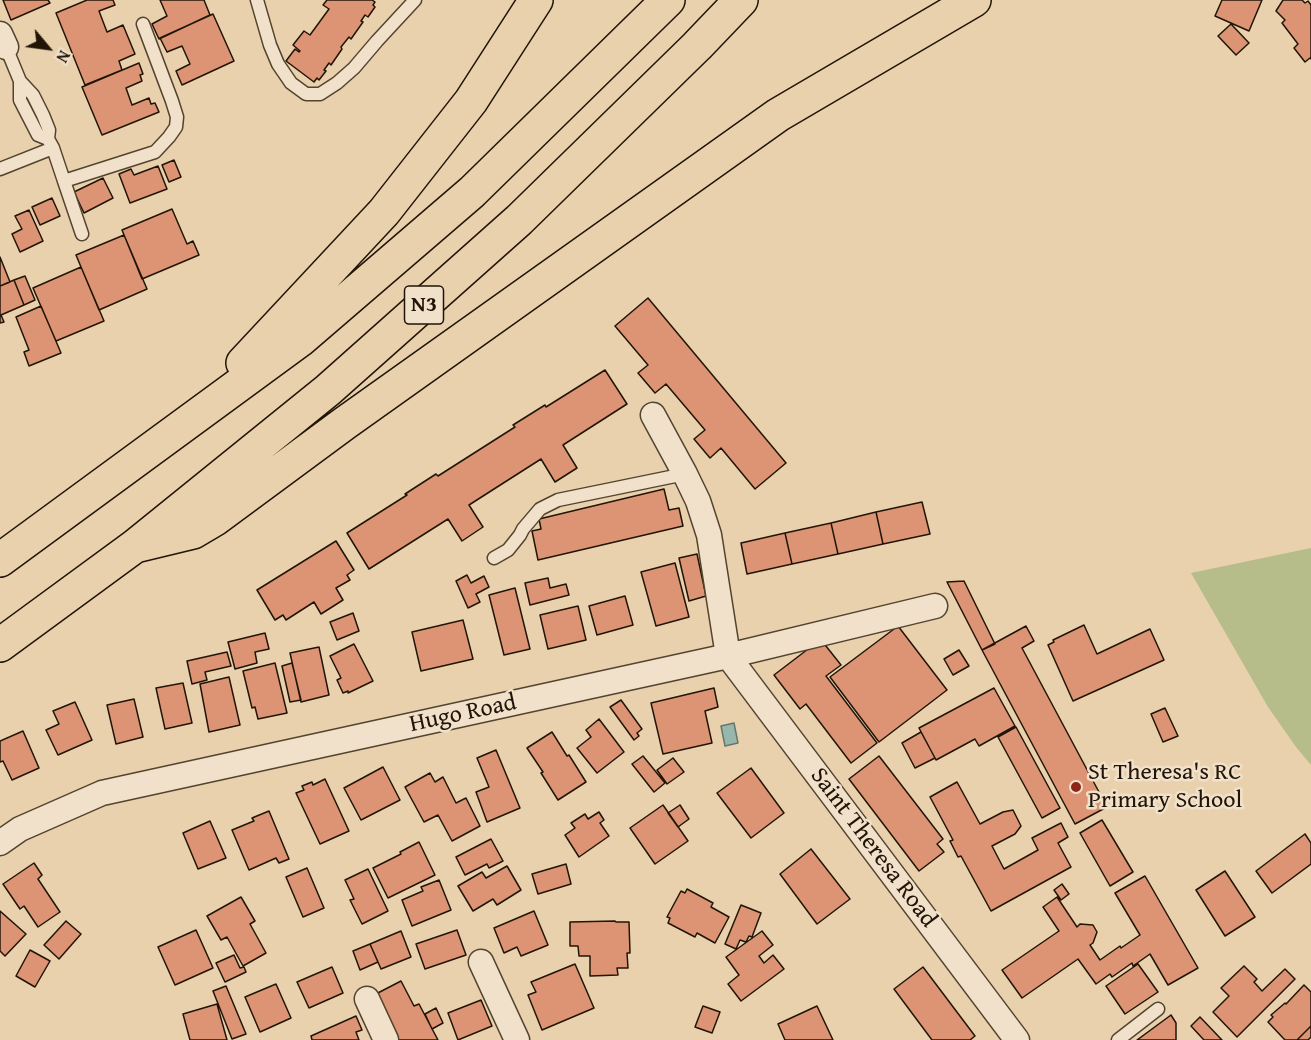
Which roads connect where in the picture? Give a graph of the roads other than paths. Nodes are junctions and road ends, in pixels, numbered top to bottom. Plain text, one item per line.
1 (257, 0) edge
2 (415, 0) edge
3 (536, 0) edge
4 (741, 0) edge
5 (974, 0) edge
6 (662, 6) edge
7 (143, 24) dead end
8 (3, 41) edge
9 (50, 144) junction
10 (1, 167) edge
11 (64, 181) junction
12 (82, 234) dead end
13 (653, 415) dead end
14 (182, 427) junction
15 (686, 474) junction
16 (135, 546) junction
17 (494, 558) dead end
18 (0, 560) edge
19 (935, 606) dead end
20 (0, 645) edge
21 (728, 656) junction
22 (0, 843) edge
23 (481, 962) dead end
24 (367, 999) dead end
25 (1158, 1009) dead end
26 (386, 1040) edge
27 (517, 1040) edge
28 (1017, 1040) edge
29 (1118, 1040) edge

1 - 2 lane
3 - 14 highway
4 - 16 highway, N3
5 - 16 highway
6 - 14 highway, N3
7 - 11 lane
8 - 9 lane
9 - 10 lane
9 - 11 lane
11 - 12 lane
13 - 15 street
14 - 18 highway, N3
15 - 17 lane
15 - 21 street
16 - 20 highway, N3
19 - 21 street, Hugo Road
21 - 22 street, Hugo Road
21 - 28 street, Saint Theresa Road
23 - 27 street
24 - 26 street
25 - 29 lane

